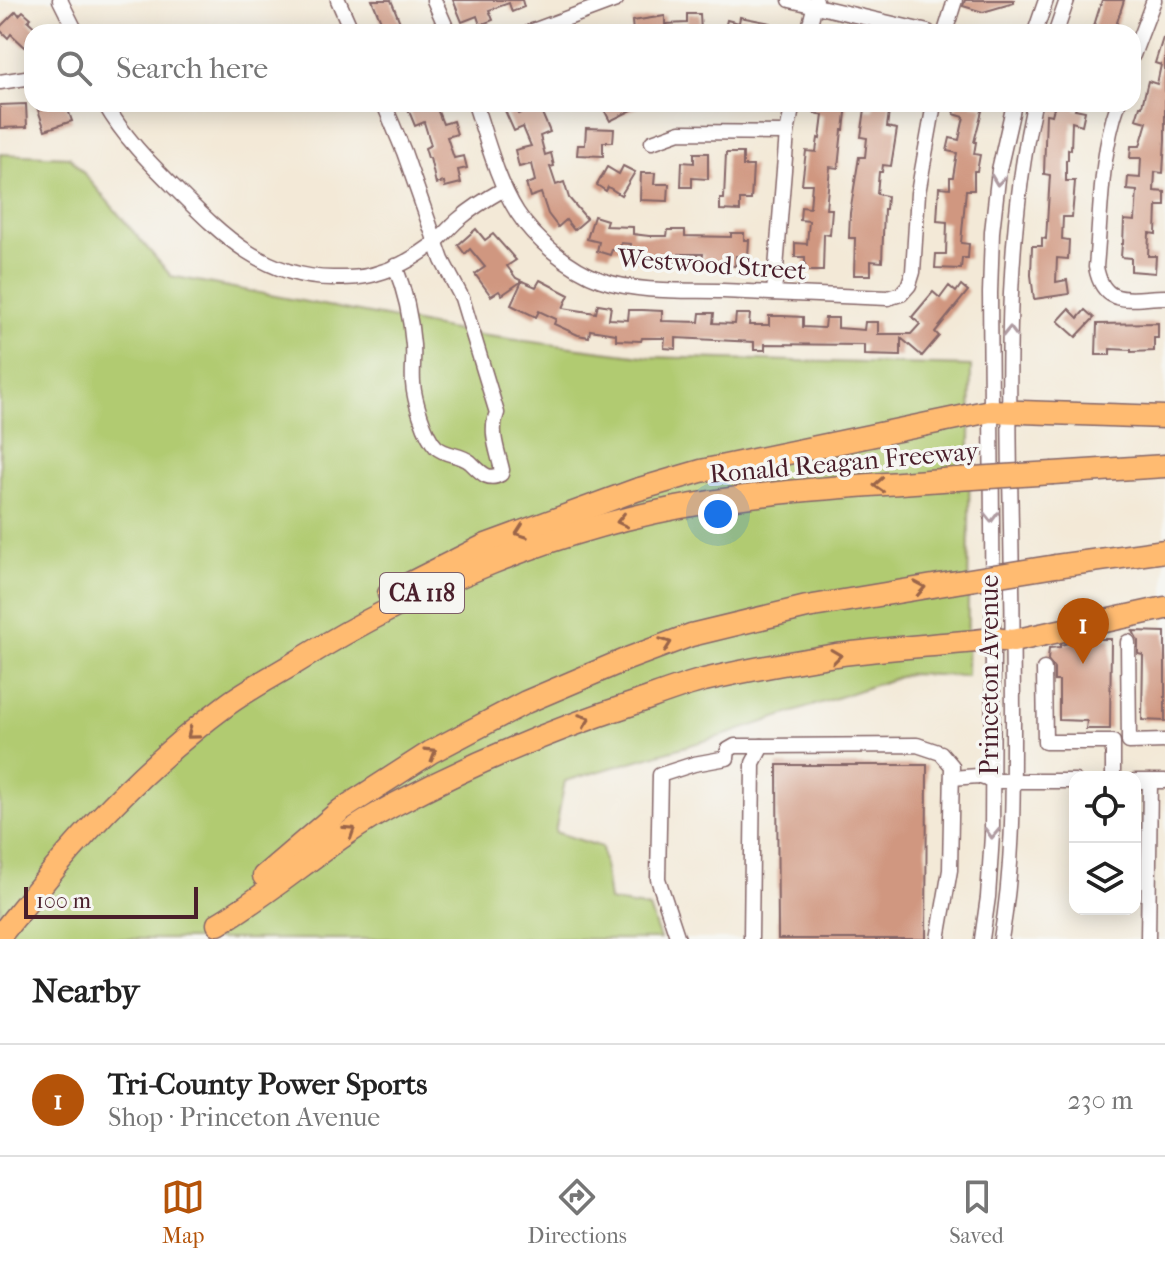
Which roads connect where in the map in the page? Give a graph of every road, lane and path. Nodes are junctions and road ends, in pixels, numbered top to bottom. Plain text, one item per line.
1 (60, 0) edge
2 (338, 0) edge
3 (434, 0) edge
4 (616, 0) edge
5 (790, 0) edge
6 (953, 0) edge
7 (1046, 0) edge
8 (1067, 0) edge
9 (1154, 0) edge
10 (815, 3) edge
11 (72, 24) edge
12 (348, 24) edge
13 (444, 24) edge
14 (552, 24) edge
15 (810, 24) edge
16 (897, 24) edge
17 (947, 24) edge
18 (1038, 24) edge
19 (1059, 24) edge
20 (1141, 34) edge
21 (24, 78) edge
22 (0, 82) edge
23 (110, 112) edge
24 (387, 112) edge
25 (478, 112) edge
26 (791, 112) edge
27 (933, 112) edge
28 (1012, 112) edge
29 (1032, 112) edge
30 (1115, 112) edge
31 (787, 133) junction
32 (652, 142) dead end
33 (504, 189) junction
34 (435, 242) junction
35 (395, 266) junction
36 (774, 293) junction
37 (1165, 297) edge
38 (999, 410) junction
39 (1165, 417) edge
40 (1165, 466) edge
41 (1165, 551) edge
42 (1165, 608) edge
43 (1003, 640) junction
44 (1128, 642) dead end
45 (1044, 669) dead end
46 (230, 703) junction
47 (1165, 741) edge
48 (1113, 742) junction
49 (1129, 742) junction
50 (762, 746) junction
51 (1113, 771) edge
52 (952, 778) junction
53 (992, 781) junction
54 (1013, 781) junction
55 (1069, 781) edge
56 (1150, 781) edge
57 (211, 931) edge
58 (0, 936) edge
59 (678, 939) edge
60 (751, 939) edge
61 (938, 939) edge
62 (982, 939) edge
63 (1001, 939) edge
64 (1148, 939) edge

1 - 11 street
2 - 12 street
3 - 13 street
4 - 14 street
5 - 10 street
6 - 17 street
7 - 18 street
8 - 19 street
9 - 20 street
10 - 15 street
10 - 16 street
21 - 22 street
23 - 35 street
24 - 34 street
25 - 33 street, Westwood Street
26 - 31 street
27 - 36 street, Westwood Street
28 -> 38 street
38 -> 29 street
30 - 37 street
31 - 32 street
31 - 36 street
33 - 34 street
33 - 36 street, Westwood Street
34 - 35 street
34 - 35 street
38 - 39 highway
38 - 43 street, Princeton Avenue
38 -> 46 highway
40 -> 46 highway, Ronald Reagan Freeway / CA 118, bridge
57 -> 41 highway, bridge
42 - 43 highway
43 - 53 street, Princeton Avenue
43 - 54 street, Princeton Avenue
57 -> 43 highway
44 - 49 street
45 - 48 street
46 -> 58 highway, Ronald Reagan Freeway / CA 118
47 - 49 street
48 - 49 street
48 - 51 street
50 - 52 street
50 - 59 street
50 - 60 street
52 - 53 street
52 - 61 street
53 - 54 street
53 -> 62 street, Princeton Avenue
54 - 55 street
54 - 63 street, Princeton Avenue
56 - 64 street

